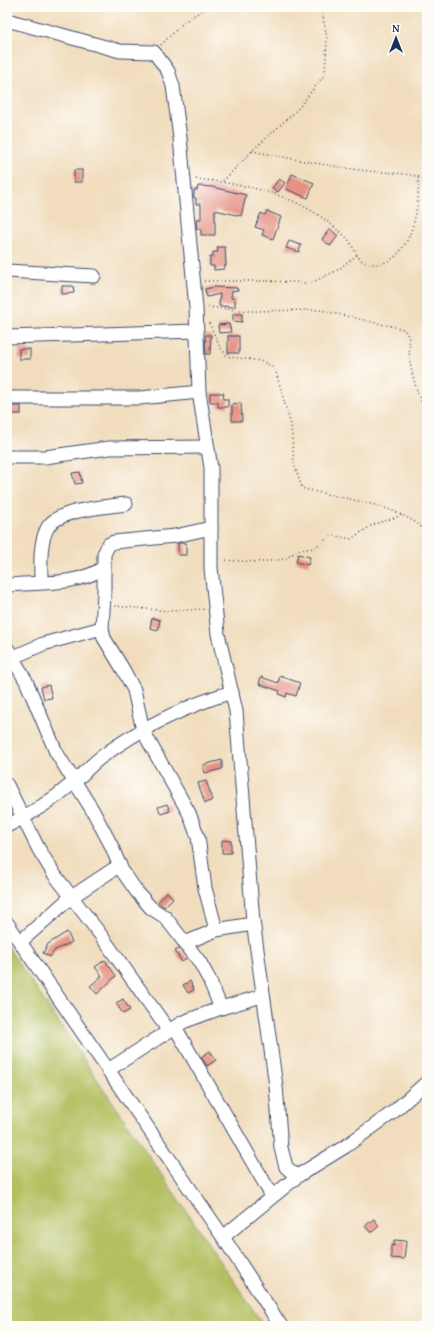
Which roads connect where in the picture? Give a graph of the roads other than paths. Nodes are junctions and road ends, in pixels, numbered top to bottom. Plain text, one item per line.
1 (7, 20) edge
2 (7, 271) edge
3 (94, 276) dead end
4 (197, 331) junction
5 (7, 337) edge
6 (199, 392) junction
7 (7, 398) edge
8 (207, 447) junction
9 (7, 457) edge
10 (126, 504) dead end
11 (211, 528) junction
12 (104, 567) junction
13 (41, 582) junction
14 (7, 585) edge
15 (102, 628) junction
16 (9, 655) edge
17 (232, 692) junction
18 (143, 730) junction
19 (74, 782) junction
20 (7, 785) edge
21 (24, 818) junction
22 (7, 826) edge
23 (120, 865) junction
24 (70, 898) junction
25 (7, 923) edge
26 (253, 924) junction
27 (216, 930) junction
28 (20, 942) junction
29 (185, 943) junction
30 (262, 996) junction
31 (221, 1008) junction
32 (172, 1029) junction
33 (108, 1070) junction
34 (427, 1082) edge
35 (299, 1174) junction
36 (272, 1196) junction
37 (223, 1237) junction
38 (281, 1326) edge

1 - 4 street
2 - 3 street
4 - 5 street
4 - 6 street
6 - 7 street
6 - 8 street
8 - 9 street
8 - 11 street
10 - 13 street
11 - 12 street
11 - 17 street
12 - 13 street
12 - 15 street
13 - 14 street
15 - 16 street
15 - 18 street
16 - 19 street
17 - 18 street
17 - 26 street
18 - 19 street
18 - 27 street
19 - 21 street
19 - 23 street
20 - 21 street
21 - 22 street
21 - 24 street
23 - 24 street
23 - 29 street
24 - 28 street
24 - 32 street
25 - 28 street
26 - 27 street
26 - 30 street
27 - 29 street
28 - 33 street
29 - 31 street
30 - 31 street
30 - 35 street
31 - 32 street
32 - 33 street
32 - 36 street
33 - 37 street
34 - 35 street
35 - 36 street
36 - 37 street
37 - 38 street

